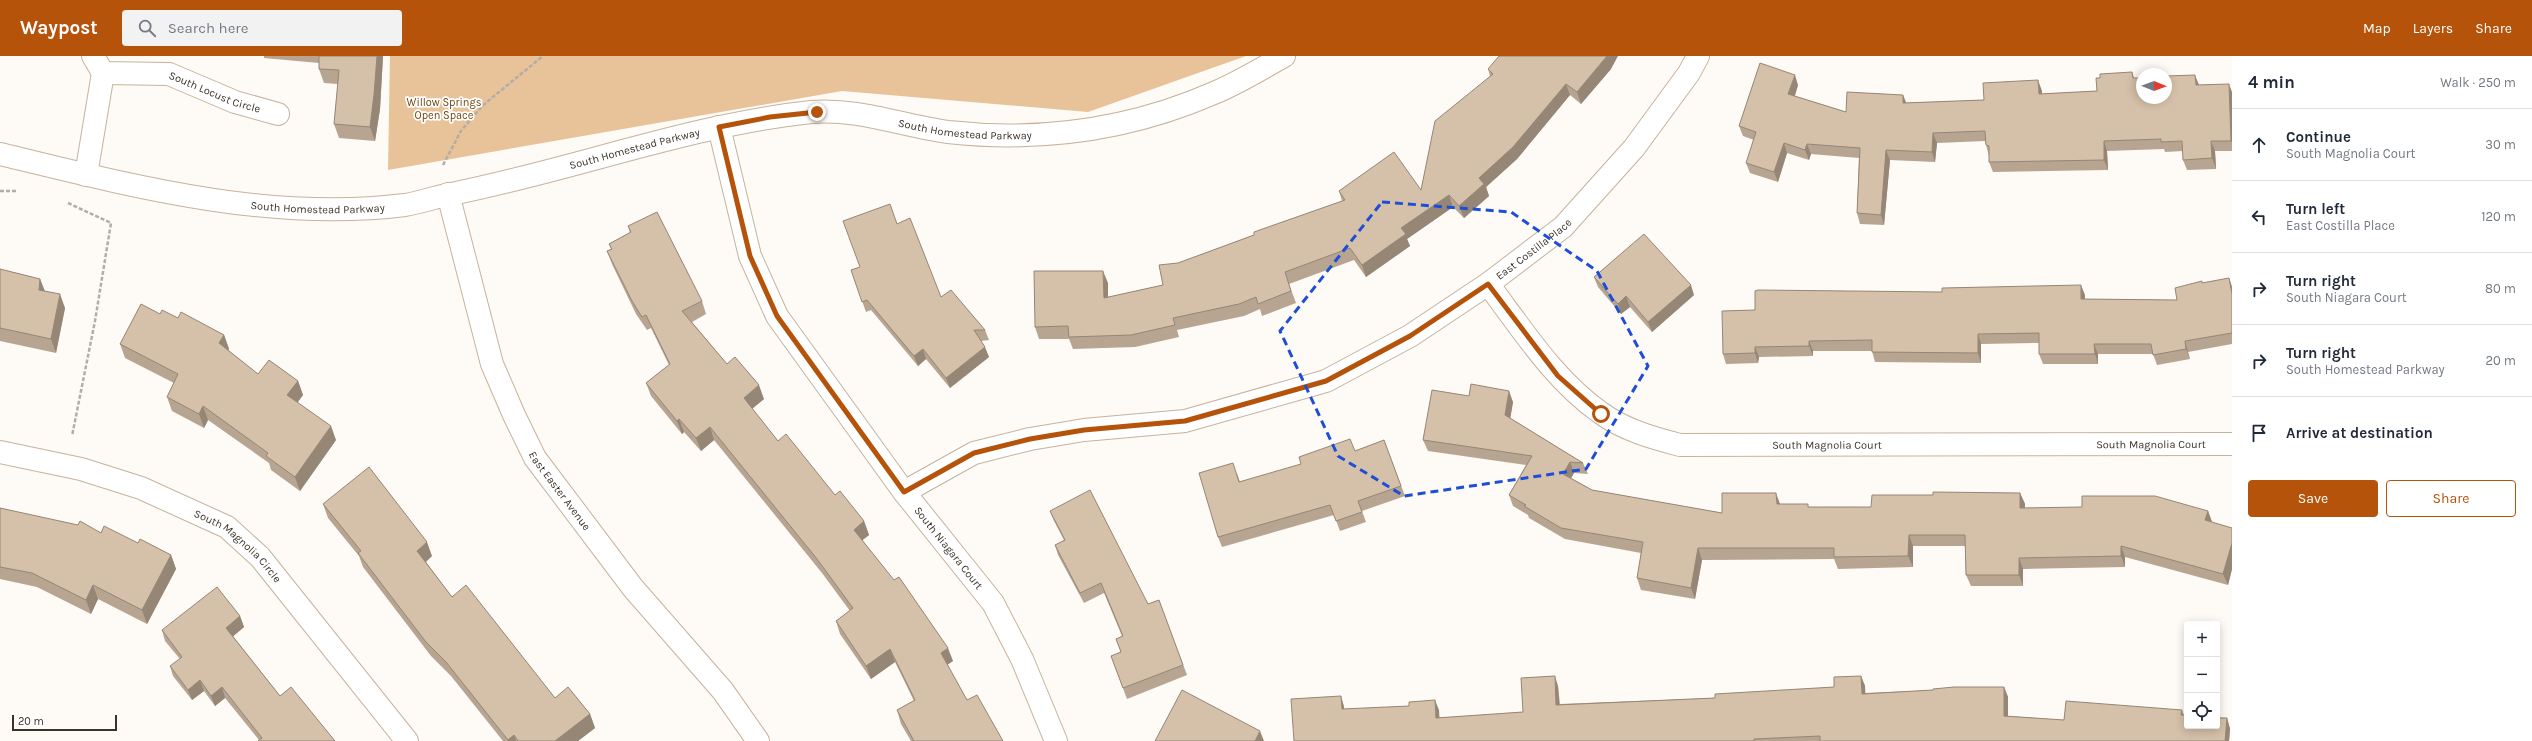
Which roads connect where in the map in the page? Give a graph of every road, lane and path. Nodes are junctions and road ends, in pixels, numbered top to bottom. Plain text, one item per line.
1 (543, 56) edge
2 (1284, 56) edge
3 (1698, 56) edge
4 (98, 64) edge
5 (278, 114) dead end
6 (719, 127) junction
7 (0, 154) edge
8 (86, 175) junction
9 (0, 191) edge
10 (21, 191) dead end
11 (448, 194) junction
12 (63, 200) dead end
13 (1488, 284) junction
14 (2232, 444) edge
15 (0, 452) edge
16 (66, 466) junction
17 (904, 492) junction
18 (407, 741) edge
19 (758, 741) edge
20 (1056, 741) edge

1 - 11 path
2 - 6 street, South Homestead Parkway
3 - 13 street, East Costilla Place
4 - 5 street, South Locust Circle
4 - 8 street, South Locust Circle
6 - 11 street, South Homestead Parkway
6 - 17 street, South Niagara Court
7 - 8 street, South Homestead Parkway
8 - 11 street, South Homestead Parkway
9 - 10 path
11 - 19 street, East Easter Avenue
12 - 16 path
13 - 14 street, South Magnolia Court
13 - 17 street, East Costilla Place
15 - 16 street, South Magnolia Circle
16 - 18 street, South Magnolia Circle
17 - 20 street, South Niagara Court

